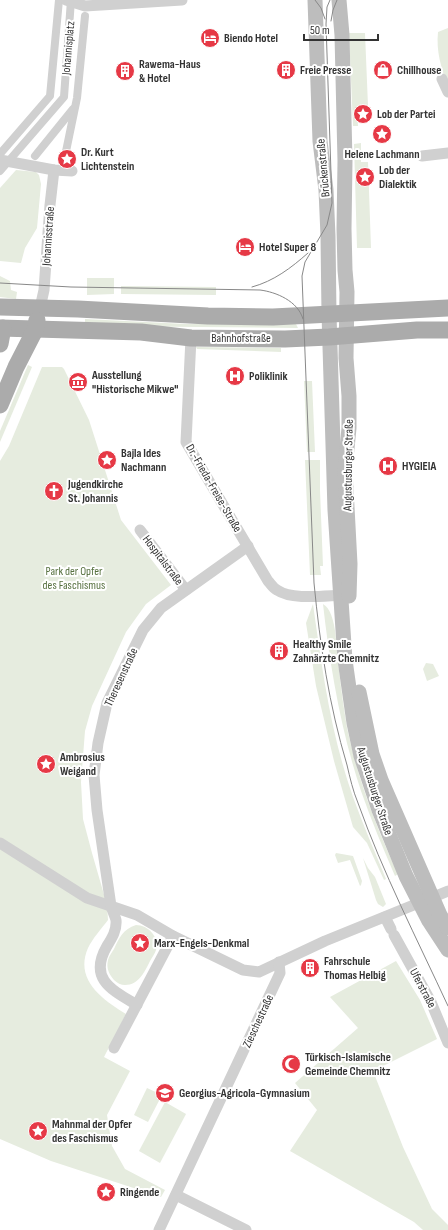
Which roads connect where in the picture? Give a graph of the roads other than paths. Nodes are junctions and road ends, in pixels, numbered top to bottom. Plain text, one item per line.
1 (59, 0) edge
2 (182, 0) edge
3 (315, 0) edge
4 (339, 0) edge
5 (70, 1) edge
6 (86, 16) dead end
7 (442, 79) dead end
8 (448, 92) edge
9 (50, 96) junction
10 (64, 97) junction
11 (76, 102) junction
12 (448, 153) edge
13 (0, 154) edge
14 (35, 156) dead end
15 (422, 156) dead end
16 (4, 161) edge
17 (64, 161) dead end
18 (54, 170) junction
19 (0, 171) edge
20 (72, 171) dead end
21 (40, 305) junction
22 (1, 307) edge
23 (448, 308) edge
24 (346, 313) junction
25 (329, 314) junction
26 (22, 318) junction
27 (35, 330) junction
28 (448, 330) edge
29 (1, 333) edge
30 (346, 335) junction
31 (329, 337) junction
32 (190, 338) junction
33 (0, 405) edge
34 (140, 530) dead end
35 (248, 546) junction
36 (186, 590) junction
37 (344, 595) junction
38 (0, 843) edge
39 (448, 891) edge
40 (426, 899) junction
41 (111, 906) junction
42 (385, 917) junction
43 (448, 928) edge
44 (173, 936) junction
45 (448, 950) edge
46 (279, 962) junction
47 (137, 1005) junction
48 (448, 1043) edge
49 (114, 1048) dead end
50 (176, 1195) junction
51 (159, 1230) edge
52 (246, 1230) edge

1 - 9 street, Johannisplatz
2 - 5 street
3 - 25 main road, Brückenstraße
4 - 24 main road, Brückenstraße
5 - 10 street, Johannisplatz
6 - 11 street, Johannisplatz
7 - 8 street
9 - 10 street
9 - 13 street
10 - 11 street
10 - 16 street
11 - 14 street
11 - 17 street, Johannisplatz
12 - 15 street
16 - 18 street
16 - 19 street
18 - 20 street
18 - 21 street, Johannisstraße
21 - 22 main road, Bahnhofstraße
21 - 25 main road, Bahnhofstraße
21 - 26 main road, Bahnhofstraße
21 - 27 main road
22 - 26 main road, Bahnhofstraße
23 - 24 main road, Bahnhofstraße
24 - 25 main road, Bahnhofstraße
24 - 30 main road, Brückenstraße
25 - 31 main road, Brückenstraße
26 - 27 main road, Bahnhofstraße
26 - 29 main road, Bahnhofstraße
27 - 29 main road, Bahnhofstraße
27 - 32 main road, Bahnhofstraße
27 - 33 main road
28 - 30 main road, Bahnhofstraße
30 - 31 main road, Bahnhofstraße
30 - 37 main road, Augustusburger Straße
31 - 32 main road, Bahnhofstraße
31 - 37 main road, Augustusburger Straße
32 - 35 street, Dr.-Frieda-Freise-Straße
34 - 36 street, Hospitalstraße
35 - 36 street, Theresenstraße
35 - 37 street, Dr.-Frieda-Freise-Straße
36 - 41 street, Theresenstraße
37 - 40 main road, Augustusburger Straße
38 - 41 street
39 - 40 street
40 - 42 street
40 - 43 main road, Augustusburger Straße
40 - 45 main road, Augustusburger Straße
41 - 44 street
41 - 47 street
42 - 46 street
42 - 48 street, Uferstraße
44 - 46 street
44 - 47 street
46 - 50 street, Zieschestraße
47 - 49 street
50 - 51 street, Zieschestraße
50 - 52 street

